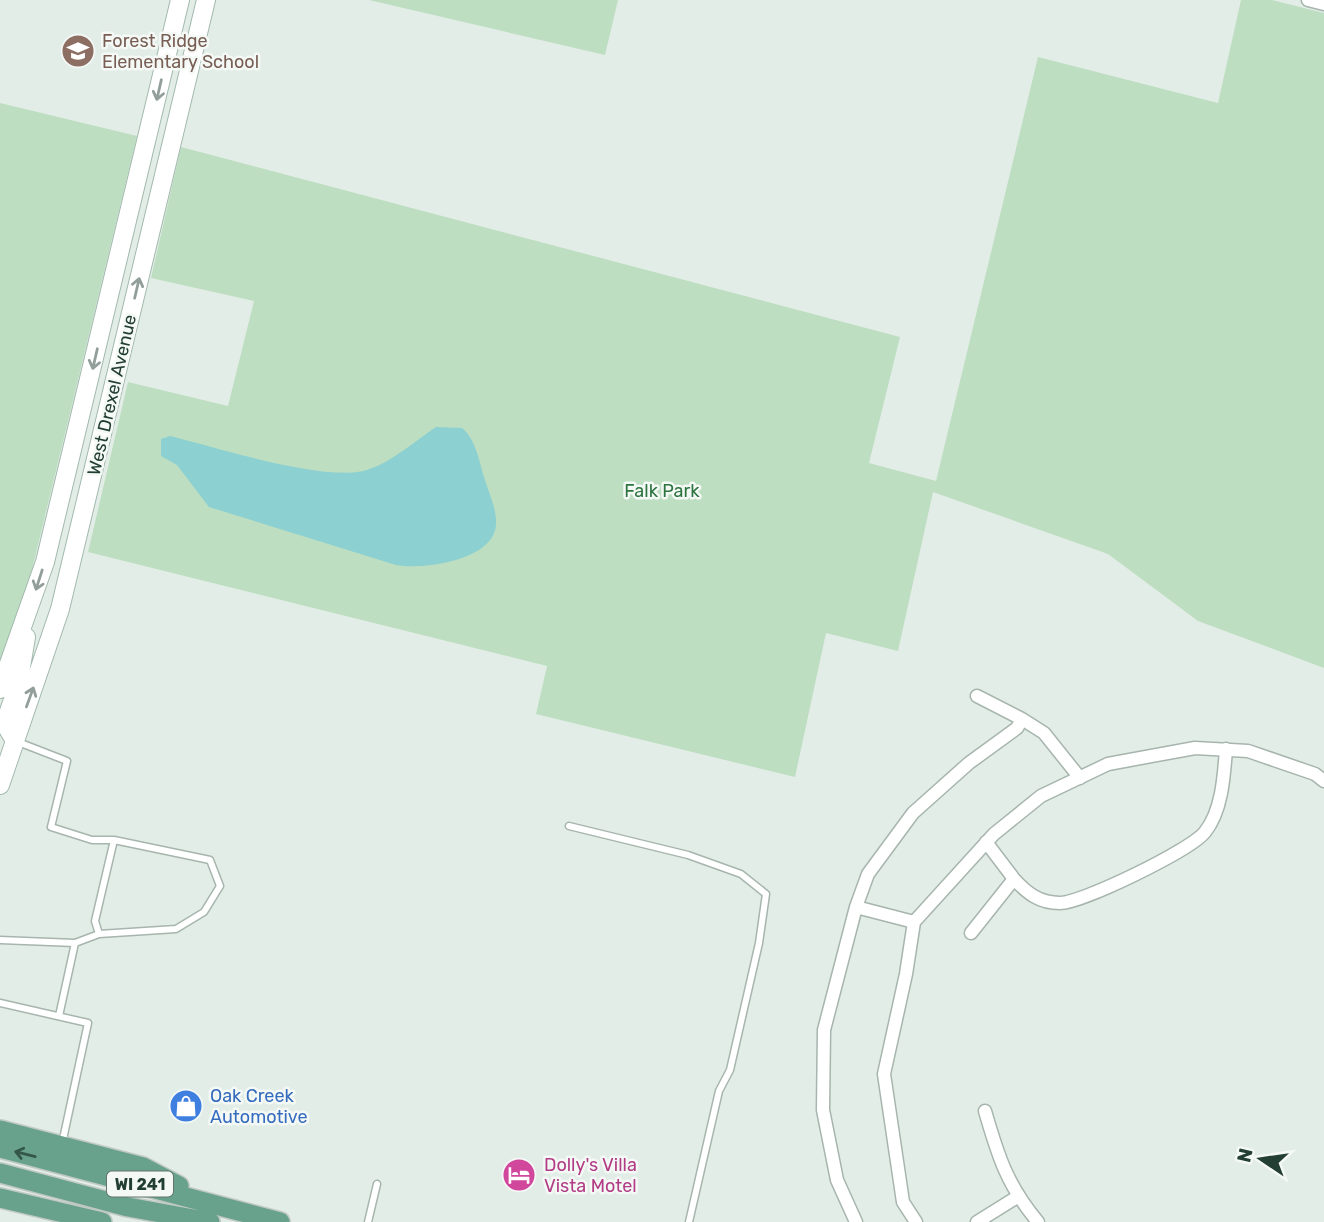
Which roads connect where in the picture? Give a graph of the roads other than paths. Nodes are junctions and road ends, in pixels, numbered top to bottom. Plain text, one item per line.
1 (180, 0) edge
2 (206, 0) edge
3 (1308, 0) edge
4 (1324, 4) edge
5 (104, 320) junction
6 (128, 326) junction
7 (29, 612) junction
8 (0, 690) edge
9 (977, 696) dead end
10 (1022, 719) junction
11 (7, 737) edge
12 (1226, 750) junction
13 (1080, 778) junction
14 (1324, 781) edge
15 (0, 785) edge
16 (569, 826) dead end
17 (114, 840) junction
18 (986, 842) junction
19 (1014, 879) junction
20 (856, 907) junction
21 (914, 922) junction
22 (971, 933) dead end
23 (99, 934) junction
24 (0, 940) edge
25 (75, 943) junction
26 (0, 1003) edge
27 (59, 1016) junction
28 (985, 1111) dead end
29 (0, 1130) edge
30 (0, 1148) edge
31 (59, 1154) junction
32 (0, 1173) edge
33 (377, 1184) dead end
34 (1017, 1197) junction
35 (0, 1198) edge
36 (102, 1222) edge
37 (210, 1222) edge
38 (280, 1222) edge
39 (368, 1222) edge
40 (689, 1222) edge
41 (856, 1222) edge
42 (916, 1222) edge
43 (977, 1222) edge
44 (1038, 1222) edge

1 -> 5 street, West Drexel Avenue
6 -> 2 street, West Drexel Avenue
3 - 4 street
5 - 6 lane
5 -> 7 street, West Drexel Avenue
11 -> 6 street, West Drexel Avenue
7 - 8 street, West Drexel Avenue
7 - 11 street
9 - 10 street
10 - 13 street
10 - 20 street
11 - 15 street, West Drexel Avenue
11 - 17 lane
12 - 13 street
12 - 14 street
12 - 19 street
13 - 18 street
16 - 40 lane
17 - 23 lane
17 - 23 lane
18 - 19 street
18 - 21 street
19 - 22 street
20 - 21 street
20 - 41 street
21 - 42 street
23 - 25 lane
24 - 25 lane
25 - 27 lane
26 - 27 lane
27 - 31 lane
28 - 34 street
29 - 31 main road
31 -> 30 main road
31 - 38 main road
32 - 37 main road
33 - 39 lane
34 - 43 street
34 - 44 street
35 - 36 main road, WI 241

